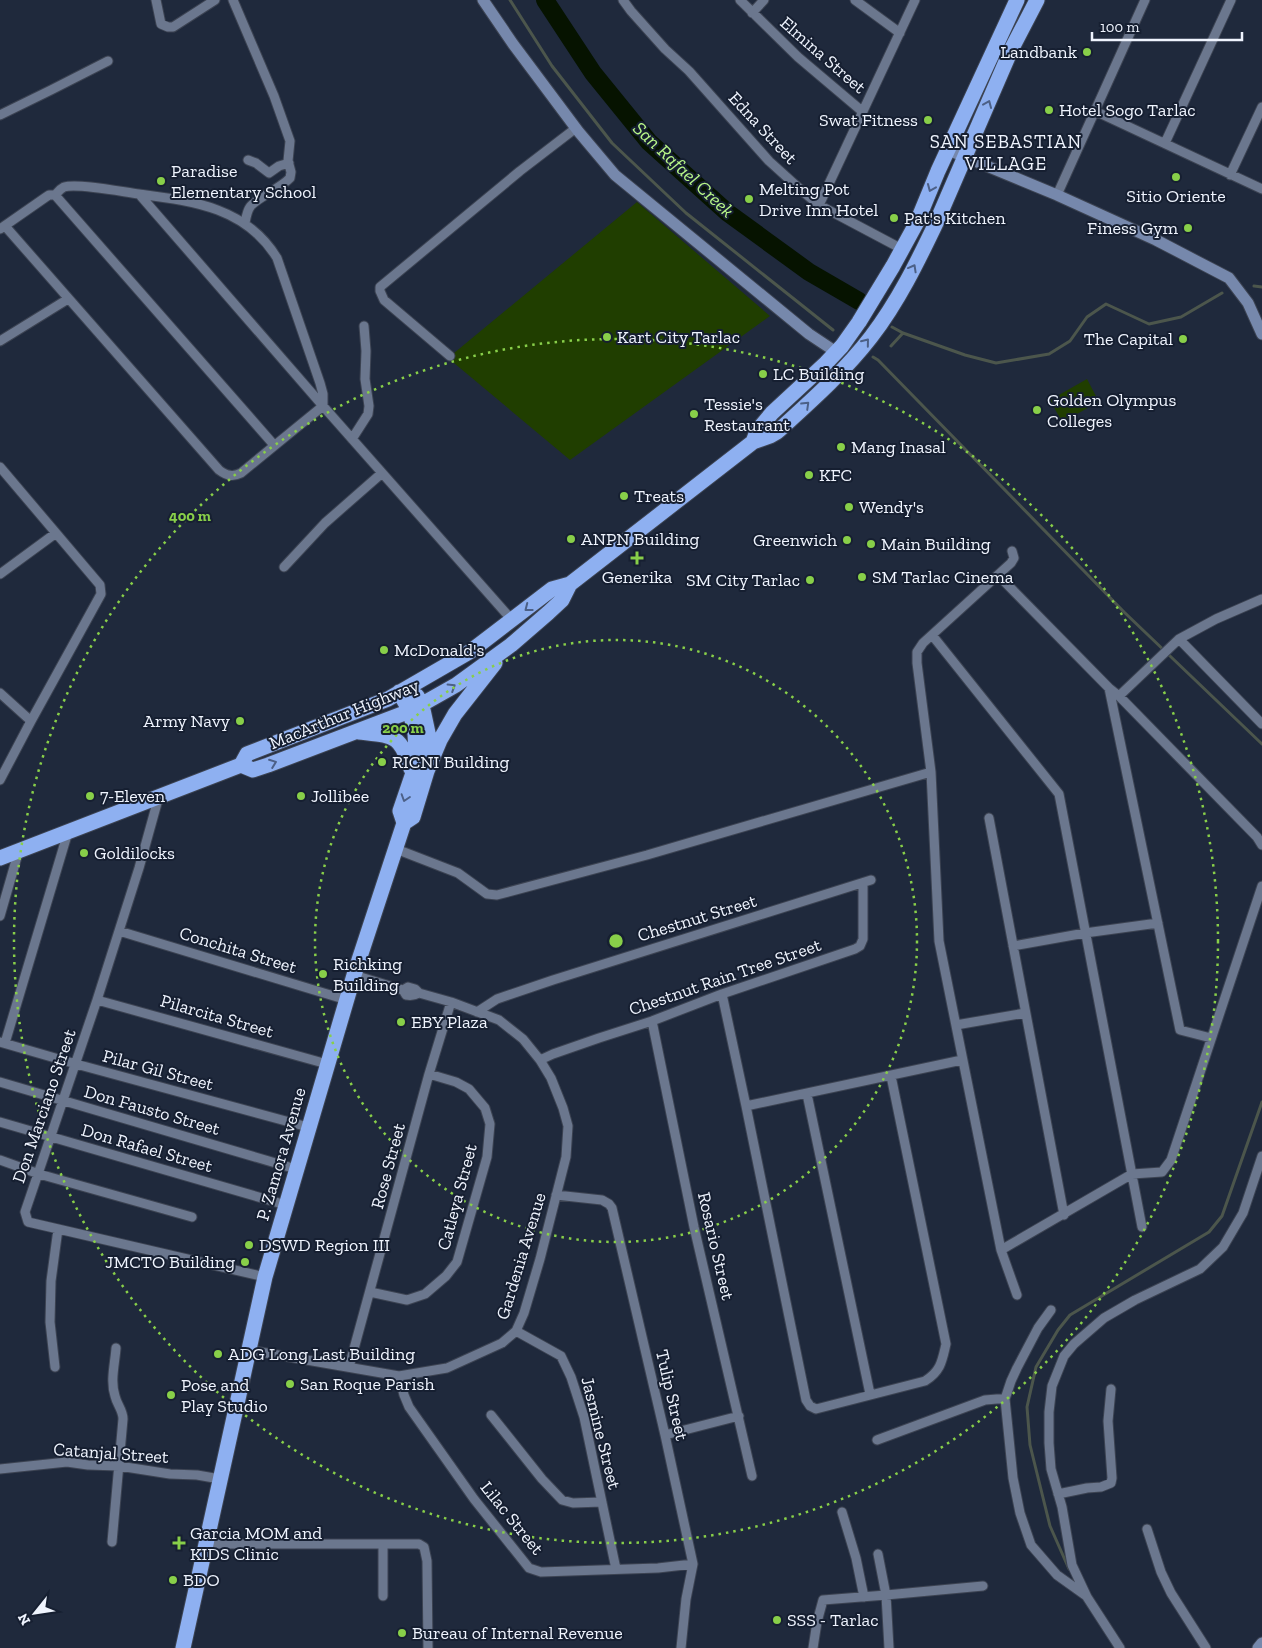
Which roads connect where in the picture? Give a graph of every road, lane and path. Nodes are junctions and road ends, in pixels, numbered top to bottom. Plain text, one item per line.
1 (156, 0) edge
2 (215, 0) edge
3 (233, 0) edge
4 (483, 0) edge
5 (623, 0) edge
6 (740, 0) edge
7 (764, 0) edge
8 (855, 0) edge
9 (914, 0) edge
10 (1017, 0) edge
11 (1037, 0) edge
12 (1145, 0) edge
13 (1231, 0) edge
14 (752, 13) junction
15 (900, 33) junction
16 (108, 61) dead end
17 (1262, 107) edge
18 (1095, 111) junction
19 (863, 112) junction
20 (0, 115) edge
21 (576, 128) junction
22 (1164, 143) junction
23 (948, 150) junction
24 (965, 157) junction
25 (248, 160) dead end
26 (289, 163) junction
27 (1230, 175) junction
28 (1262, 189) edge
29 (139, 194) junction
30 (56, 195) junction
31 (1057, 195) junction
32 (819, 205) junction
33 (245, 223) junction
34 (3, 227) edge
35 (902, 249) junction
36 (68, 299) junction
37 (364, 326) dead end
38 (1262, 334) edge
39 (0, 341) edge
40 (836, 352) junction
41 (450, 356) dead end
42 (322, 406) junction
43 (352, 439) junction
44 (753, 442) junction
45 (274, 445) junction
46 (0, 467) edge
47 (382, 473) junction
48 (56, 533) junction
49 (1012, 551) dead end
50 (284, 567) dead end
51 (0, 574) edge
52 (998, 575) junction
53 (570, 584) junction
54 (1262, 599) edge
55 (512, 620) junction
56 (932, 635) junction
57 (1177, 641) junction
58 (511, 644) junction
59 (1109, 688) junction
60 (406, 689) junction
61 (0, 693) edge
62 (1119, 696) junction
63 (416, 708) junction
64 (31, 721) junction
65 (1262, 724) edge
66 (358, 732) junction
67 (241, 765) junction
68 (420, 772) junction
69 (931, 772) junction
70 (0, 780) edge
71 (159, 796) junction
72 (989, 818) dead end
73 (68, 832) junction
74 (1262, 844) edge
75 (396, 849) junction
76 (19, 850) junction
77 (0, 858) edge
78 (867, 881) joint
79 (1262, 886) edge
80 (0, 916) edge
81 (1158, 923) junction
82 (119, 931) junction
83 (1085, 933) junction
84 (1013, 946) junction
85 (354, 975) junction
86 (722, 994) junction
87 (98, 1000) junction
88 (347, 1000) junction
89 (451, 1002) junction
90 (477, 1012) junction
91 (1026, 1013) junction
92 (652, 1021) junction
93 (956, 1025) junction
94 (1211, 1038) junction
95 (3, 1042) edge
96 (540, 1060) junction
97 (962, 1060) junction
98 (76, 1064) junction
99 (327, 1064) junction
100 (429, 1074) junction
101 (890, 1076) junction
102 (0, 1082) edge
103 (808, 1094) junction
104 (64, 1101) junction
105 (746, 1106) junction
106 (0, 1122) edge
107 (308, 1127) junction
108 (50, 1137) junction
109 (1262, 1156) edge
110 (0, 1160) edge
111 (296, 1169) junction
112 (39, 1174) junction
113 (1132, 1174) junction
114 (556, 1194) junction
115 (286, 1205) junction
116 (1064, 1215) junction
117 (192, 1218) dead end
118 (1142, 1228) dead end
119 (58, 1229) junction
120 (1001, 1250) junction
121 (265, 1277) junction
122 (370, 1292) junction
123 (1017, 1295) dead end
124 (1051, 1310) dead end
125 (516, 1331) junction
126 (116, 1348) dead end
127 (249, 1350) junction
128 (55, 1367) dead end
129 (350, 1367) junction
130 (398, 1376) junction
131 (1111, 1389) dead end
132 (870, 1394) junction
133 (1005, 1399) junction
134 (491, 1415) dead end
135 (739, 1416) junction
136 (665, 1435) junction
137 (877, 1440) dead end
138 (119, 1466) junction
139 (0, 1469) edge
140 (752, 1476) dead end
141 (220, 1479) junction
142 (1058, 1494) junction
143 (602, 1502) junction
144 (842, 1512) dead end
145 (1146, 1529) dead end
146 (112, 1542) dead end
147 (206, 1544) junction
148 (383, 1544) junction
149 (878, 1554) dead end
150 (693, 1564) junction
151 (616, 1570) junction
152 (983, 1586) dead end
153 (886, 1595) junction
154 (384, 1596) dead end
155 (864, 1597) junction
156 (1087, 1597) junction
157 (1262, 1643) edge
158 (183, 1648) edge
159 (428, 1648) edge
160 (681, 1648) edge
161 (813, 1648) edge
162 (889, 1648) edge
163 (1120, 1648) edge
164 (1206, 1648) edge
165 (1258, 1648) edge

1 - 2 street
3 - 26 street
4 - 21 street
5 - 32 street, Edna Street
6 - 14 street, Elmina Street
7 - 14 street
8 - 15 street
9 - 15 street
10 - 23 highway, MacArthur Highway
24 -> 11 highway, MacArthur Highway
12 - 18 street
13 - 22 street
14 - 19 street, Elmina Street
15 - 19 street
16 - 20 street
17 - 27 street
18 - 22 street
18 - 31 street
19 - 32 street
21 - 40 street
21 - 41 street
22 - 27 street
23 - 24 street
23 -> 35 highway, MacArthur Highway
24 - 31 street
44 -> 24 highway, MacArthur Highway
25 - 26 street
26 - 33 street
27 - 28 street
29 - 30 street
29 - 33 street
29 - 42 street
30 - 34 street
30 - 45 street
31 - 38 street
32 - 35 street, Edna Street
33 - 42 street
34 - 36 street
35 - 40 highway, MacArthur Highway
36 - 39 street
36 - 45 street
37 - 43 street
40 - 44 highway, MacArthur Highway
42 - 43 street
42 - 45 street
43 - 47 street
44 - 53 highway, MacArthur Highway
46 - 48 street
47 - 50 street
47 - 55 street
48 - 51 street
48 - 64 street
49 - 52 street
52 - 56 street
52 - 59 street
53 -> 55 highway, MacArthur Highway
53 - 58 highway, MacArthur Highway
54 - 57 street
55 - 60 highway, MacArthur Highway
56 - 69 street
56 - 83 street
57 - 62 street
57 - 65 street
63 -> 58 highway, MacArthur Highway
58 - 68 highway
59 - 62 street
59 - 81 street
60 - 63 highway, P. Zamora Avenue
60 - 67 highway, MacArthur Highway
61 - 64 street
62 - 74 street
63 - 66 highway, MacArthur Highway
63 - 68 highway, P. Zamora Avenue
64 - 70 street
67 -> 66 highway, MacArthur Highway
66 - 68 highway
67 - 71 highway, MacArthur Highway
68 - 75 highway, P. Zamora Avenue
69 - 75 street
69 - 93 street
71 - 73 highway, MacArthur Highway
71 - 82 street, Don Marciano Street
72 - 84 street
73 - 76 highway, MacArthur Highway
73 - 95 street
75 - 85 highway, P. Zamora Avenue
76 - 77 highway, MacArthur Highway
76 - 80 street
78 - 86 street, Chestnut Rain Tree Street
78 - 90 street, Chestnut Street
79 - 94 street
81 - 83 street
81 - 94 street
82 - 87 street, Don Marciano Street
82 - 88 street, Conchita Street
83 - 84 street
83 - 113 street
84 - 91 street
85 - 88 highway, P. Zamora Avenue
85 - 89 street, Gardenia Avenue
86 - 92 street, Chestnut Rain Tree Street
86 - 105 street
87 - 98 street, Don Marciano Street
87 - 99 street, Pilarcita Street
88 - 99 highway, P. Zamora Avenue
89 - 90 street, Gardenia Avenue
89 - 100 street, Rose Street
90 - 96 street, Gardenia Avenue
91 - 93 street
91 - 116 street
92 - 96 street, Chestnut Rain Tree Street
92 - 135 street, Rosario Street
93 - 97 street
94 - 113 street
95 - 98 street, Pilar Gil Street
96 - 114 street, Gardenia Avenue
97 - 101 street
97 - 120 street
98 - 104 street, Don Marciano Street
98 - 107 street, Pilar Gil Street
99 - 107 highway, P. Zamora Avenue
100 - 122 street, Rose Street
100 - 122 street, Catleya Street
101 - 103 street
101 - 132 street
102 - 104 street, Don Fausto Street
103 - 105 street
103 - 132 street
104 - 108 street, Don Marciano Street
104 - 111 street, Don Fausto Street
105 - 132 street
106 - 108 street, Don Rafael Street
107 - 111 highway, P. Zamora Avenue
108 - 112 street, Don Marciano Street
108 - 115 street, Don Rafael Street
109 - 142 street
110 - 112 street
111 - 115 highway, P. Zamora Avenue
112 - 117 street
112 - 119 street, Don Marciano Street
113 - 116 street
113 - 118 street
114 - 125 street, Gardenia Avenue
114 - 136 street, Tulip Street
115 - 121 highway, P. Zamora Avenue
116 - 120 street
119 - 121 street, Don Marciano Street
119 - 128 street
120 - 123 street
121 - 127 highway, P. Zamora Avenue
122 - 129 street, Rose Street
124 - 133 street
125 - 130 street, Gardenia Avenue
125 - 143 street, Jasmine Street
126 - 138 street
127 - 129 street, Gardenia Avenue
127 - 141 highway, P. Zamora Avenue
129 - 130 street, Gardenia Avenue
130 - 151 street, Lilac Street
131 - 142 street
133 - 137 street
133 - 156 street
134 - 143 street
135 - 136 street
135 - 140 street, Rosario Street
136 - 150 street, Tulip Street
138 - 139 street, Catanjal Street
138 - 141 street, Catanjal Street
138 - 146 street
141 - 147 highway, P. Zamora Avenue
142 - 156 street
143 - 151 street, Jasmine Street
144 - 155 street
145 - 164 street
147 - 148 street
147 - 158 highway, P. Zamora Avenue
148 - 154 street
148 - 159 street
149 - 153 street
150 - 151 street, Lilac Street
150 - 160 street, Tulip Street
152 - 153 street
153 - 155 street
153 - 162 street
155 - 161 street
156 - 163 street
157 - 165 street

